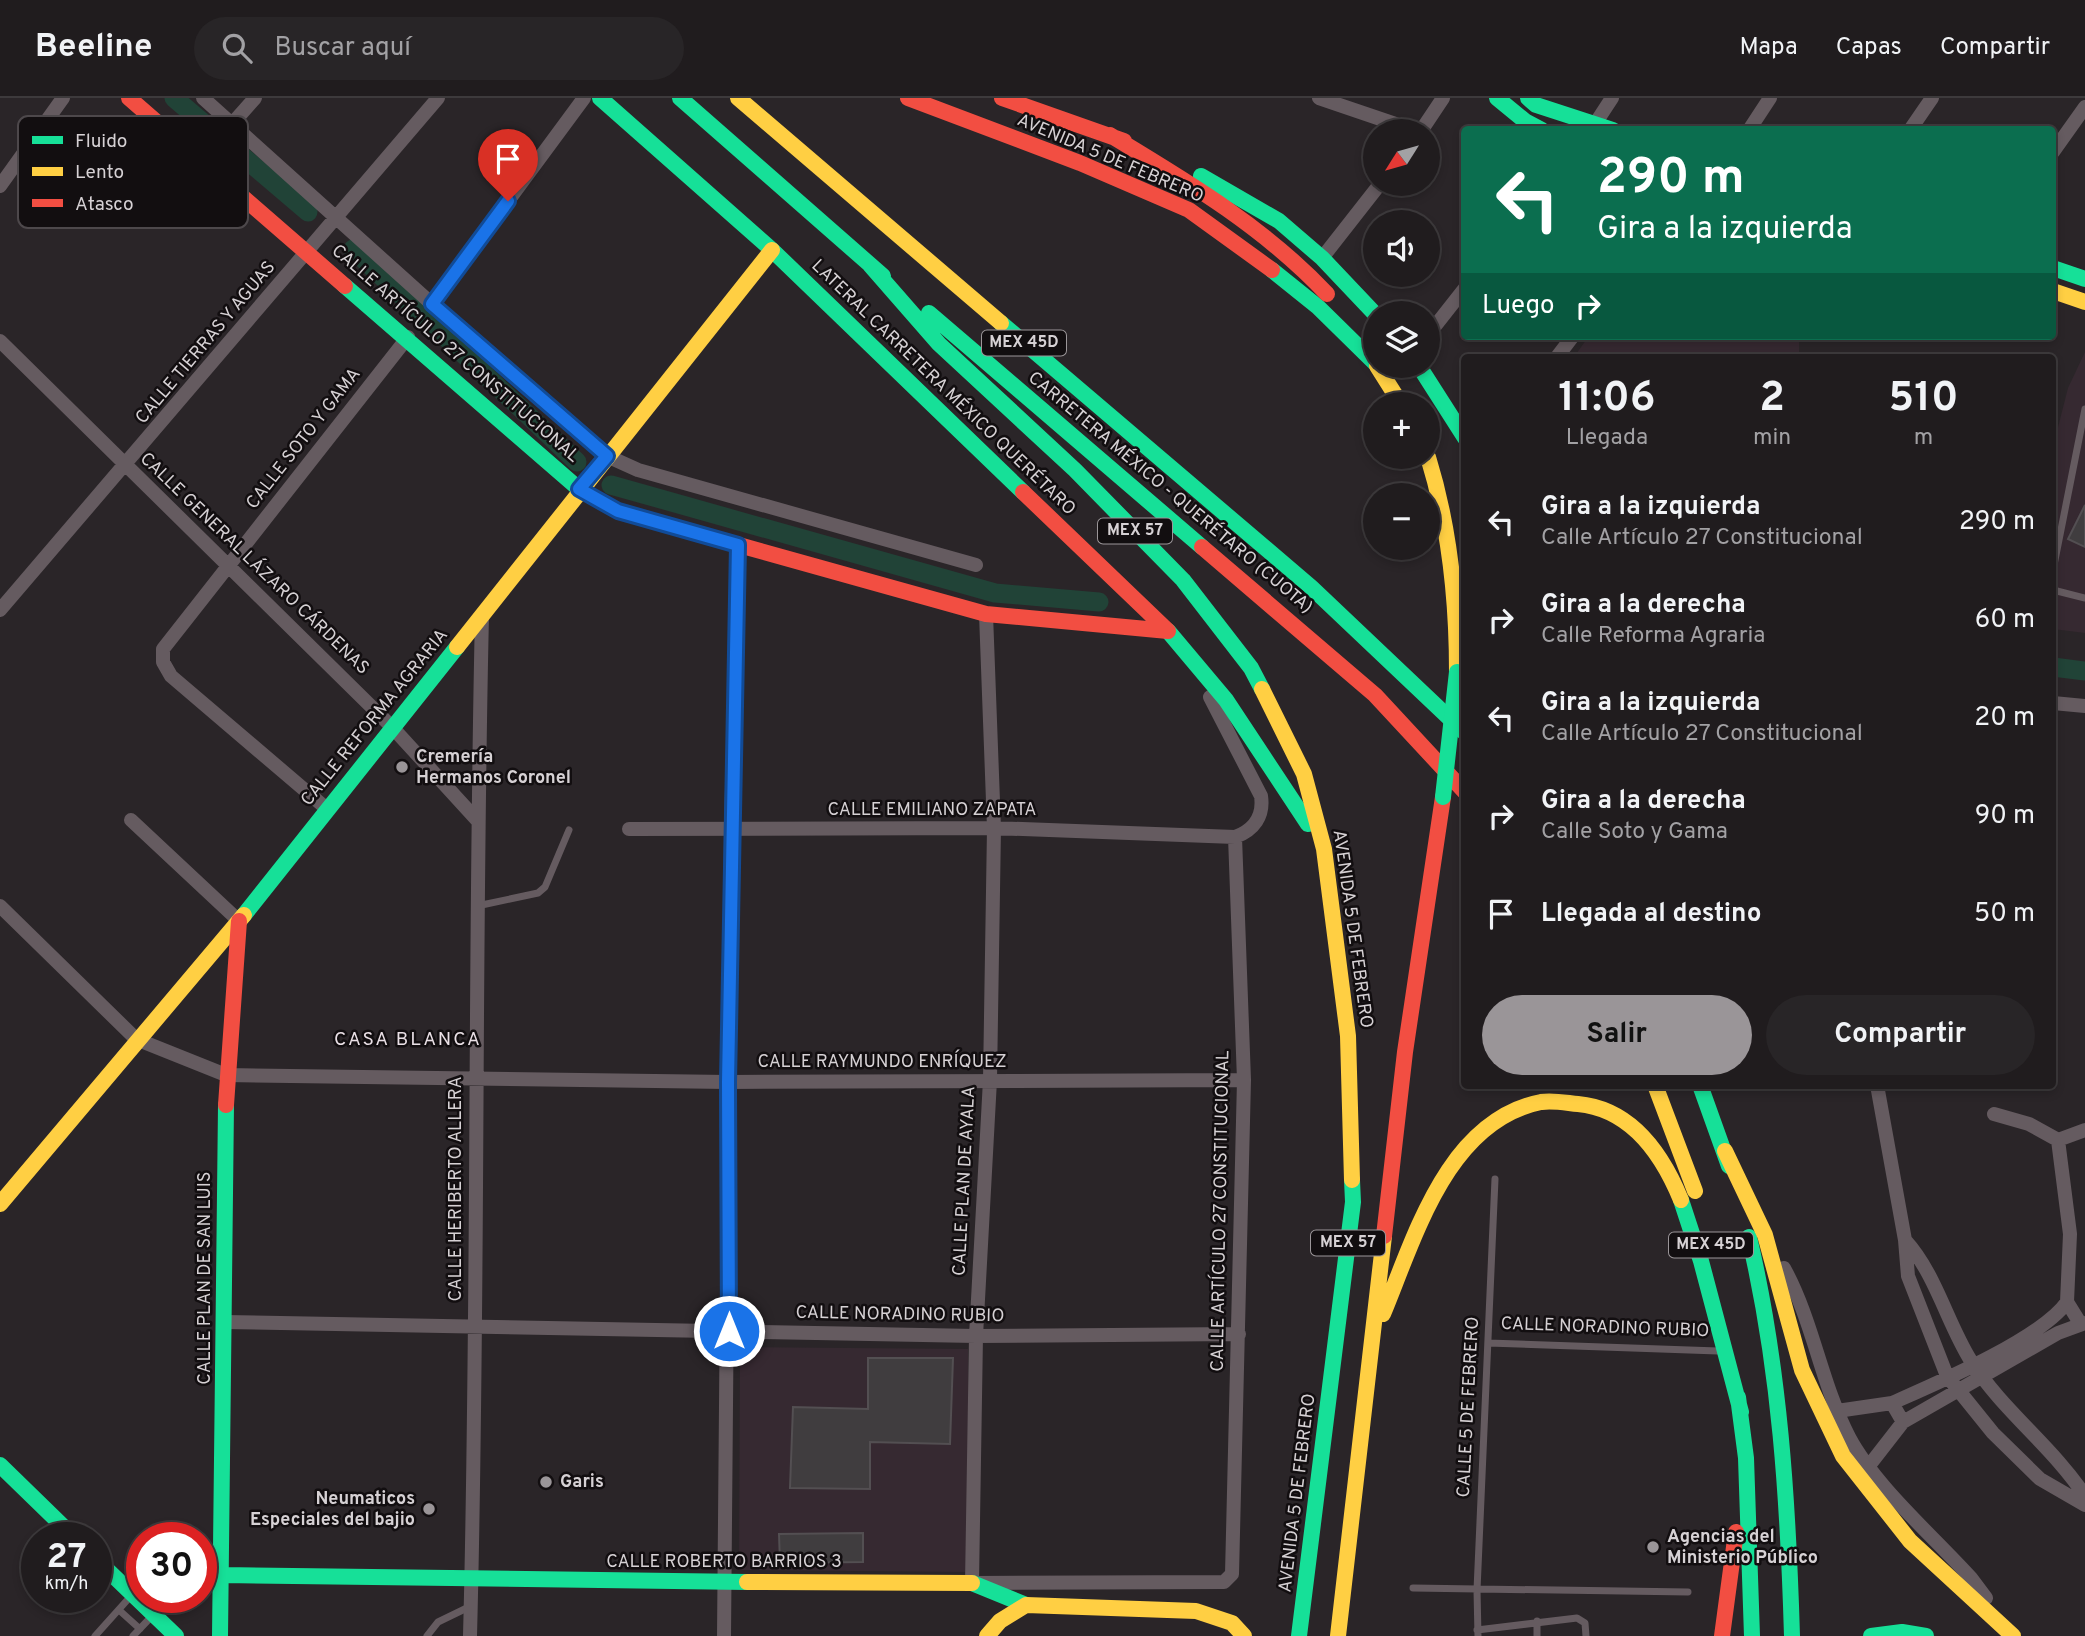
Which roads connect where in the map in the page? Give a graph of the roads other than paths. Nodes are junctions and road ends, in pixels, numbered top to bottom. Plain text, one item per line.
1 (63, 98) edge
2 (129, 98) edge
3 (202, 98) edge
4 (255, 98) edge
5 (438, 98) edge
6 (584, 98) edge
7 (600, 98) edge
8 (680, 98) edge
9 (738, 98) edge
10 (908, 98) edge
11 (1002, 98) edge
12 (1319, 98) edge
13 (1443, 98) edge
14 (1497, 98) edge
15 (1528, 98) edge
16 (1612, 98) edge
17 (1770, 98) edge
18 (1932, 98) edge
19 (2085, 107) edge
20 (50, 116) edge
21 (150, 116) edge
22 (223, 116) edge
23 (239, 116) edge
24 (1382, 119) edge
25 (1427, 119) edge
26 (1595, 124) junction
27 (1534, 126) edge
28 (1601, 126) edge
29 (1752, 126) edge
30 (1913, 126) edge
31 (1110, 135) junction
32 (248, 138) edge
33 (2056, 148) edge
34 (18, 161) edge
35 (0, 186) edge
36 (1371, 196) edge
37 (248, 200) edge
38 (338, 218) junction
39 (772, 250) junction
40 (308, 252) junction
41 (1322, 258) junction
42 (870, 265) junction
43 (2056, 269) edge
44 (2085, 279) edge
45 (2056, 292) edge
46 (1461, 293) edge
47 (1363, 301) edge
48 (2085, 302) edge
49 (432, 304) junction
50 (1440, 320) edge
51 (408, 337) junction
52 (0, 341) edge
53 (1363, 345) edge
54 (1363, 351) edge
55 (1427, 378) edge
56 (2085, 409) edge
57 (1461, 432) edge
58 (607, 456) junction
59 (126, 466) junction
60 (1432, 469) edge
61 (579, 489) junction
62 (738, 545) junction
63 (2056, 555) edge
64 (229, 564) junction
65 (976, 565) dead end
66 (2056, 591) edge
67 (2085, 598) edge
68 (0, 610) edge
69 (986, 614) junction
70 (482, 616) junction
71 (1168, 631) junction
72 (2056, 703) edge
73 (2085, 706) edge
74 (392, 727) junction
75 (1461, 729) edge
76 (1461, 788) edge
77 (327, 809) junction
78 (131, 820) dead end
79 (477, 820) junction
80 (994, 828) junction
81 (629, 829) dead end
82 (731, 829) junction
83 (569, 830) dead end
84 (1235, 837) junction
85 (1324, 849) junction
86 (0, 906) edge
87 (477, 906) junction
88 (239, 921) junction
89 (136, 1039) junction
90 (226, 1075) junction
91 (475, 1079) junction
92 (990, 1080) junction
93 (1244, 1080) junction
94 (728, 1082) junction
95 (1657, 1089) edge
96 (1702, 1089) edge
97 (1878, 1089) edge
98 (1994, 1114) dead end
99 (2085, 1130) edge
100 (2058, 1140) junction
101 (1726, 1151) junction
102 (1494, 1179) dead end
103 (0, 1204) edge
104 (1765, 1236) junction
105 (1905, 1240) junction
106 (2067, 1303) junction
107 (224, 1322) junction
108 (2082, 1323) edge
109 (476, 1328) junction
110 (729, 1331) junction
111 (1239, 1334) junction
112 (976, 1336) junction
113 (1373, 1338) junction
114 (1488, 1343) junction
115 (1721, 1352) junction
116 (1973, 1363) junction
117 (1947, 1376) junction
118 (1983, 1377) junction
119 (1957, 1391) junction
120 (1892, 1403) junction
121 (1837, 1411) junction
122 (1741, 1412) junction
123 (1903, 1422) junction
124 (1746, 1458) junction
125 (0, 1465) edge
126 (1868, 1467) junction
127 (2085, 1496) edge
128 (2085, 1506) edge
129 (59, 1522) edge
130 (112, 1574) edge
131 (223, 1575) junction
132 (472, 1580) junction
133 (724, 1582) junction
134 (1224, 1582) joint
135 (972, 1583) junction
136 (126, 1587) edge
137 (1413, 1588) dead end
138 (1477, 1590) junction
139 (1688, 1591) dead end
140 (126, 1602) edge
141 (1026, 1605) junction
142 (471, 1606) junction
143 (119, 1610) junction
144 (153, 1614) joint
145 (1537, 1621) junction
146 (139, 1629) junction
147 (1477, 1633) edge
148 (95, 1636) edge
149 (133, 1636) edge
150 (176, 1636) edge
151 (220, 1636) edge
152 (427, 1636) edge
153 (470, 1636) edge
154 (724, 1636) edge
155 (987, 1636) edge
156 (1244, 1636) edge
157 (1299, 1636) edge
158 (1338, 1636) edge
159 (1537, 1636) edge
160 (1586, 1636) edge
161 (1722, 1636) edge
162 (1752, 1636) edge
163 (1792, 1636) edge
164 (1871, 1636) edge
165 (1926, 1636) edge
166 (2013, 1636) edge

1 - 20 street
2 - 21 main road, CALLE ARTÍCULO 27 CONSTITUCIONAL
3 - 22 street, CALLE ARTÍCULO 27 CONSTITUCIONAL
4 - 23 street
5 - 38 street, CALLE TIERRAS Y AGUAS
6 - 49 street
7 - 39 main road, LATERAL CARRETERA MÉXICO QUERÉTARO
8 - 42 main road, CARRETERA MÉXICO - QUERÉTARO (CUOTA) / MEX 45D
9 - 75 main road, CARRETERA MÉXICO - QUERÉTARO (CUOTA) / MEX 45D
10 - 54 main road, AVENIDA 5 DE FEBRERO
11 - 31 main road
12 - 24 street
13 - 25 street
14 - 27 main road
15 - 26 main road
16 - 26 street
17 - 29 street
18 - 30 street
19 - 33 street
26 - 28 main road
31 - 41 main road
31 - 53 main road
32 - 38 street, CALLE ARTÍCULO 27 CONSTITUCIONAL
34 - 35 street
36 - 41 street
37 - 40 main road, CALLE ARTÍCULO 27 CONSTITUCIONAL
38 - 40 street, CALLE TIERRAS Y AGUAS
38 - 49 street, CALLE ARTÍCULO 27 CONSTITUCIONAL
39 - 58 main road, CALLE REFORMA AGRARIA
39 - 71 main road, LATERAL CARRETERA MÉXICO QUERÉTARO
40 - 51 main road, CALLE ARTÍCULO 27 CONSTITUCIONAL
40 - 59 street, CALLE TIERRAS Y AGUAS
41 - 47 main road
42 - 76 main road, CARRETERA MÉXICO - QUERÉTARO (CUOTA) / MEX 45D
42 - 85 main road, AVENIDA 5 DE FEBRERO / MEX 57
43 - 44 main road
45 - 48 main road
46 - 50 street
49 - 58 street, CALLE ARTÍCULO 27 CONSTITUCIONAL
51 - 61 main road, CALLE ARTÍCULO 27 CONSTITUCIONAL
51 - 64 street, CALLE SOTO Y GAMA
52 - 59 street, CALLE GENERAL LÁZARO CÁRDENAS
55 - 57 main road
56 - 63 lane
58 - 61 main road, CALLE REFORMA AGRARIA
58 - 65 street, CALLE ARTÍCULO 27 CONSTITUCIONAL
59 - 64 street, CALLE GENERAL LÁZARO CÁRDENAS
59 - 68 street, CALLE TIERRAS Y AGUAS
60 - 113 main road, MEX 57, bridge
61 - 62 main road, CALLE ARTÍCULO 27 CONSTITUCIONAL
61 - 70 main road, CALLE REFORMA AGRARIA
62 - 69 main road, CALLE ARTÍCULO 27 CONSTITUCIONAL
62 - 82 street
64 - 74 street, CALLE GENERAL LÁZARO CÁRDENAS
64 - 77 street, CALLE SOTO Y GAMA
66 - 67 lane
69 - 71 main road, CALLE ARTÍCULO 27 CONSTITUCIONAL
69 - 80 street, CALLE PLAN DE AYALA
70 - 74 main road, CALLE REFORMA AGRARIA
70 - 79 street, CALLE HERIBERTO ALLERA
71 - 84 street, LATERAL CARRETERA MÉXICO QUERÉTARO
71 - 85 main road
72 - 73 street
74 - 77 main road, CALLE REFORMA AGRARIA
74 - 79 street, CALLE GENERAL LÁZARO CÁRDENAS
77 - 88 main road, CALLE REFORMA AGRARIA
78 - 88 street
79 - 87 street, CALLE HERIBERTO ALLERA
80 - 82 street, CALLE EMILIANO ZAPATA
80 - 84 street, CALLE EMILIANO ZAPATA
80 - 92 street, CALLE PLAN DE AYALA
81 - 82 street, CALLE EMILIANO ZAPATA
82 - 94 street
83 - 87 lane
84 - 93 street, CALLE ARTÍCULO 27 CONSTITUCIONAL
85 - 157 main road, AVENIDA 5 DE FEBRERO / MEX 57
86 - 89 street
87 - 91 street, CALLE HERIBERTO ALLERA
88 - 89 main road, CALLE REFORMA AGRARIA
88 - 90 main road, CALLE PLAN DE SAN LUIS
89 - 90 street
89 - 103 main road, CALLE REFORMA AGRARIA
90 - 91 street, CALLE RAYMUNDO ENRÍQUEZ
90 - 107 main road, CALLE PLAN DE SAN LUIS
91 - 94 street, CALLE RAYMUNDO ENRÍQUEZ
91 - 109 street, CALLE HERIBERTO ALLERA
92 - 93 street, CALLE RAYMUNDO ENRÍQUEZ
92 - 94 street, CALLE RAYMUNDO ENRÍQUEZ
92 - 112 street, CALLE PLAN DE AYALA
93 - 111 street, CALLE ARTÍCULO 27 CONSTITUCIONAL
94 - 110 street
95 - 122 main road, MEX 45D
96 - 101 main road, MEX 45D
97 - 105 street
98 - 100 street
99 - 100 street
100 - 106 street
101 - 104 main road
101 - 163 main road, MEX 45D
102 - 114 lane, CALLE 5 DE FEBRERO
104 - 121 street
104 - 166 main road
105 - 116 street
105 - 117 street
106 - 108 street
106 - 116 street
107 - 109 street, CALLE NORADINO RUBIO
107 - 131 main road, CALLE PLAN DE SAN LUIS
108 - 118 street
109 - 110 street, CALLE NORADINO RUBIO
109 - 132 street, CALLE HERIBERTO ALLERA
110 - 112 street, CALLE NORADINO RUBIO
110 - 133 street
111 - 112 street, CALLE NORADINO RUBIO
111 - 134 street, CALLE ARTÍCULO 27 CONSTITUCIONAL
112 - 135 street, CALLE PLAN DE AYALA
113 - 115 main road
113 - 158 main road, MEX 57
114 - 115 lane, CALLE NORADINO RUBIO
114 - 138 lane, CALLE 5 DE FEBRERO
115 - 122 main road
116 - 117 street
116 - 118 street
117 - 119 street
117 - 120 street
118 - 119 street
118 - 127 street
119 - 123 street
119 - 128 street
120 - 121 street
120 - 123 street
121 - 126 street
122 - 124 main road, MEX 45D
123 - 126 street
124 - 161 main road
124 - 162 main road, MEX 45D
125 - 129 main road
126 - 166 street
130 - 136 main road
131 - 132 main road, CALLE ROBERTO BARRIOS 3
131 - 151 main road, CALLE PLAN DE SAN LUIS
132 - 133 main road, CALLE ROBERTO BARRIOS 3
132 - 142 street, CALLE HERIBERTO ALLERA
133 - 135 main road, CALLE ROBERTO BARRIOS 3
133 - 154 street
134 - 135 street, CALLE ROBERTO BARRIOS 3
135 - 141 main road
137 - 138 lane
138 - 139 lane
138 - 147 lane, CALLE 5 DE FEBRERO
140 - 143 lane
141 - 155 main road
141 - 156 main road
142 - 152 lane
142 - 153 street, CALLE HERIBERTO ALLERA
143 - 146 lane
143 - 148 lane
144 - 146 lane
144 - 150 main road
145 - 147 lane
145 - 159 lane
145 - 160 lane
146 - 149 lane
164 - 165 main road

